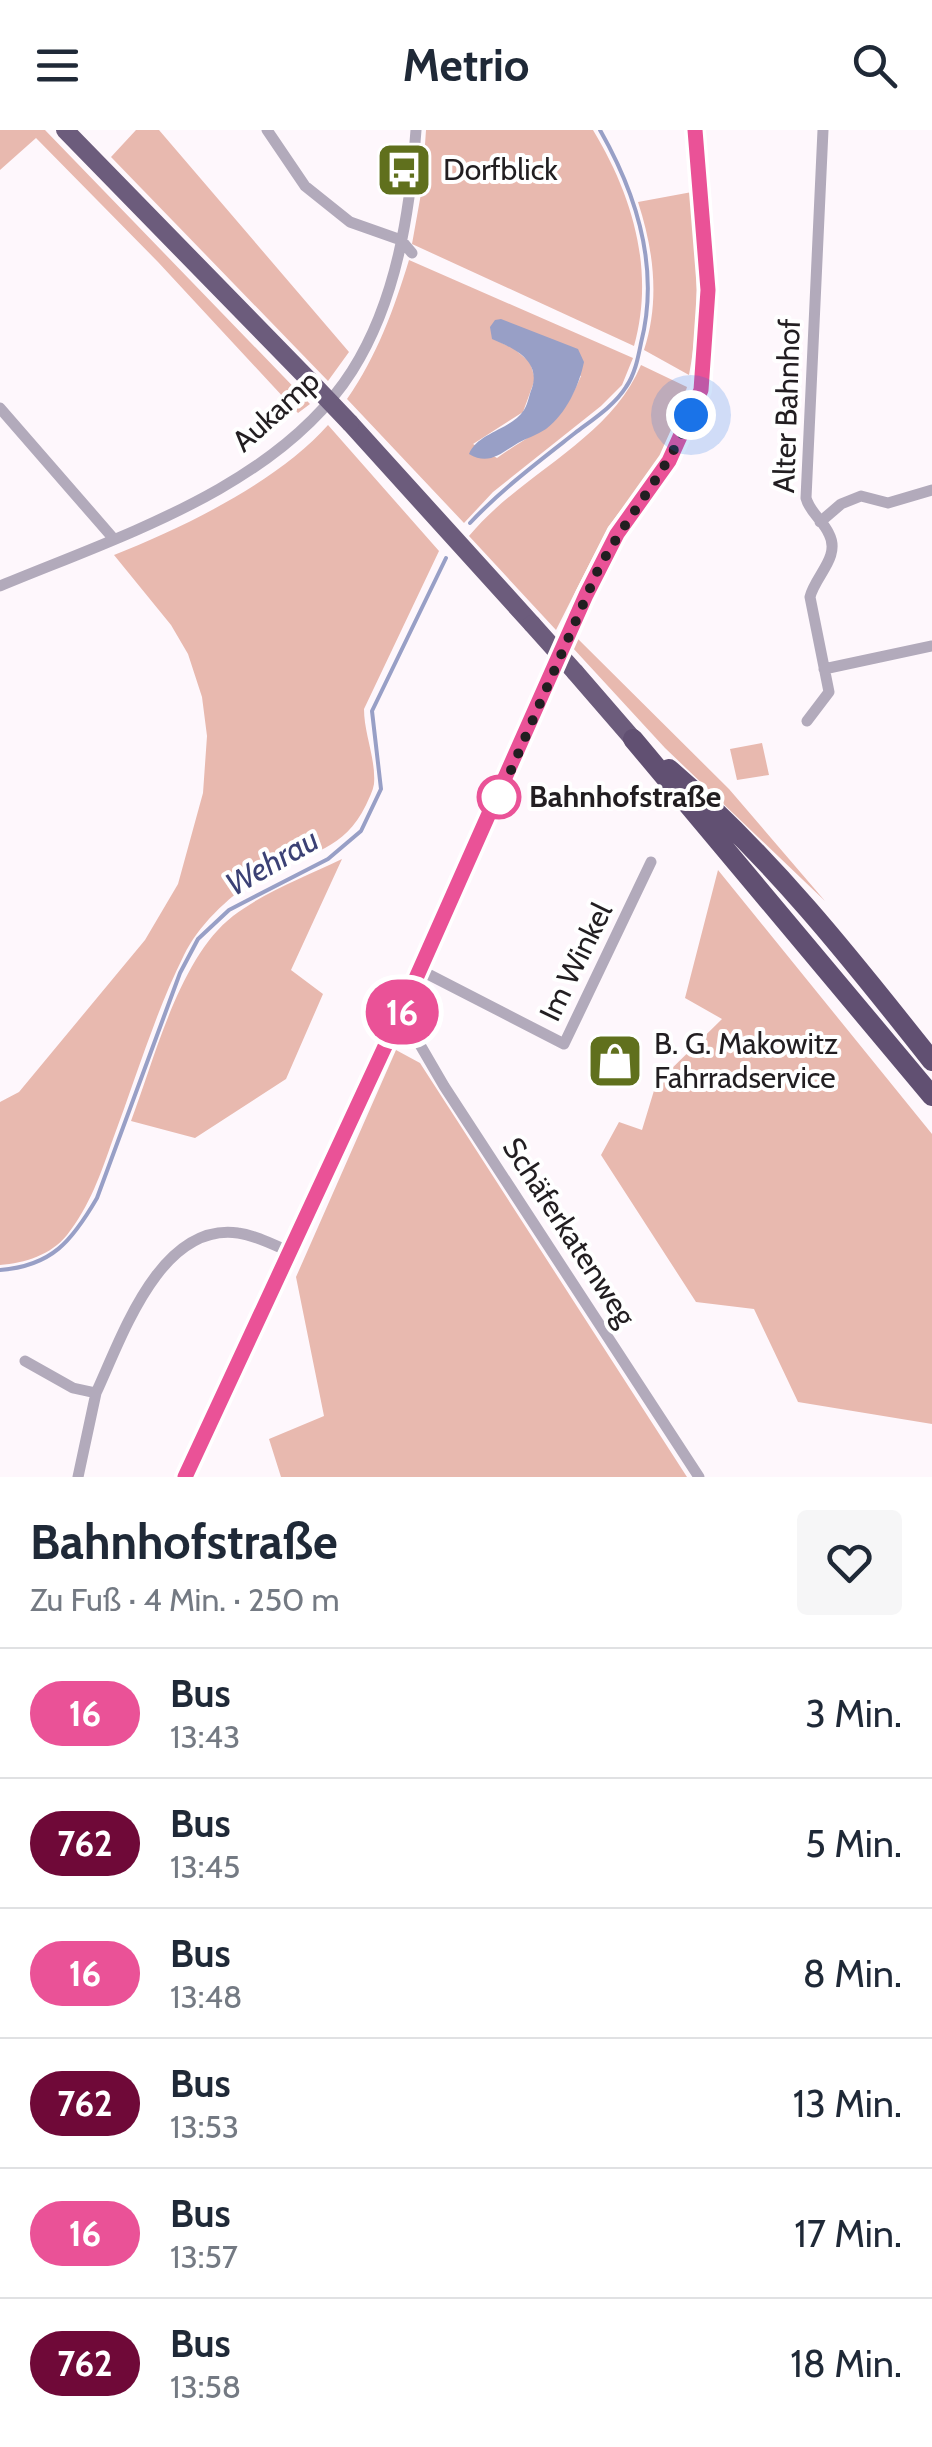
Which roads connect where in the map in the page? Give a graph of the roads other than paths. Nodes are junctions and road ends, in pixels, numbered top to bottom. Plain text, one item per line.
1 (65, 130) edge
2 (267, 130) edge
3 (416, 130) edge
4 (695, 130) edge
5 (823, 130) edge
6 (400, 240) junction
7 (412, 253) dead end
8 (0, 408) edge
9 (932, 490) edge
10 (820, 522) junction
11 (113, 538) junction
12 (0, 586) edge
13 (932, 646) edge
14 (824, 669) junction
15 (807, 721) dead end
16 (633, 739) junction
17 (652, 862) dead end
18 (420, 970) junction
19 (401, 1012) junction
20 (932, 1061) edge
21 (932, 1096) edge
22 (290, 1252) junction
23 (26, 1362) dead end
24 (96, 1393) junction
25 (78, 1477) edge
26 (185, 1477) edge
27 (699, 1477) edge

1 - 16 highway, bridge
2 - 6 street
3 - 6 street, Aukamp
4 - 18 main road
5 - 10 street, Alter Bahnhof
6 - 7 street
6 - 11 street, Aukamp
8 - 11 street
9 - 10 street
10 - 14 street, Alter Bahnhof
11 - 12 street, Aukamp
13 - 14 street
14 - 15 street, Alter Bahnhof
16 - 20 highway
16 - 21 highway
17 - 18 street, Im Winkel
18 - 19 main road
19 - 22 main road
19 - 27 street, Schäferkatenweg
22 - 24 street
22 - 26 main road
23 - 24 street
24 - 25 street

